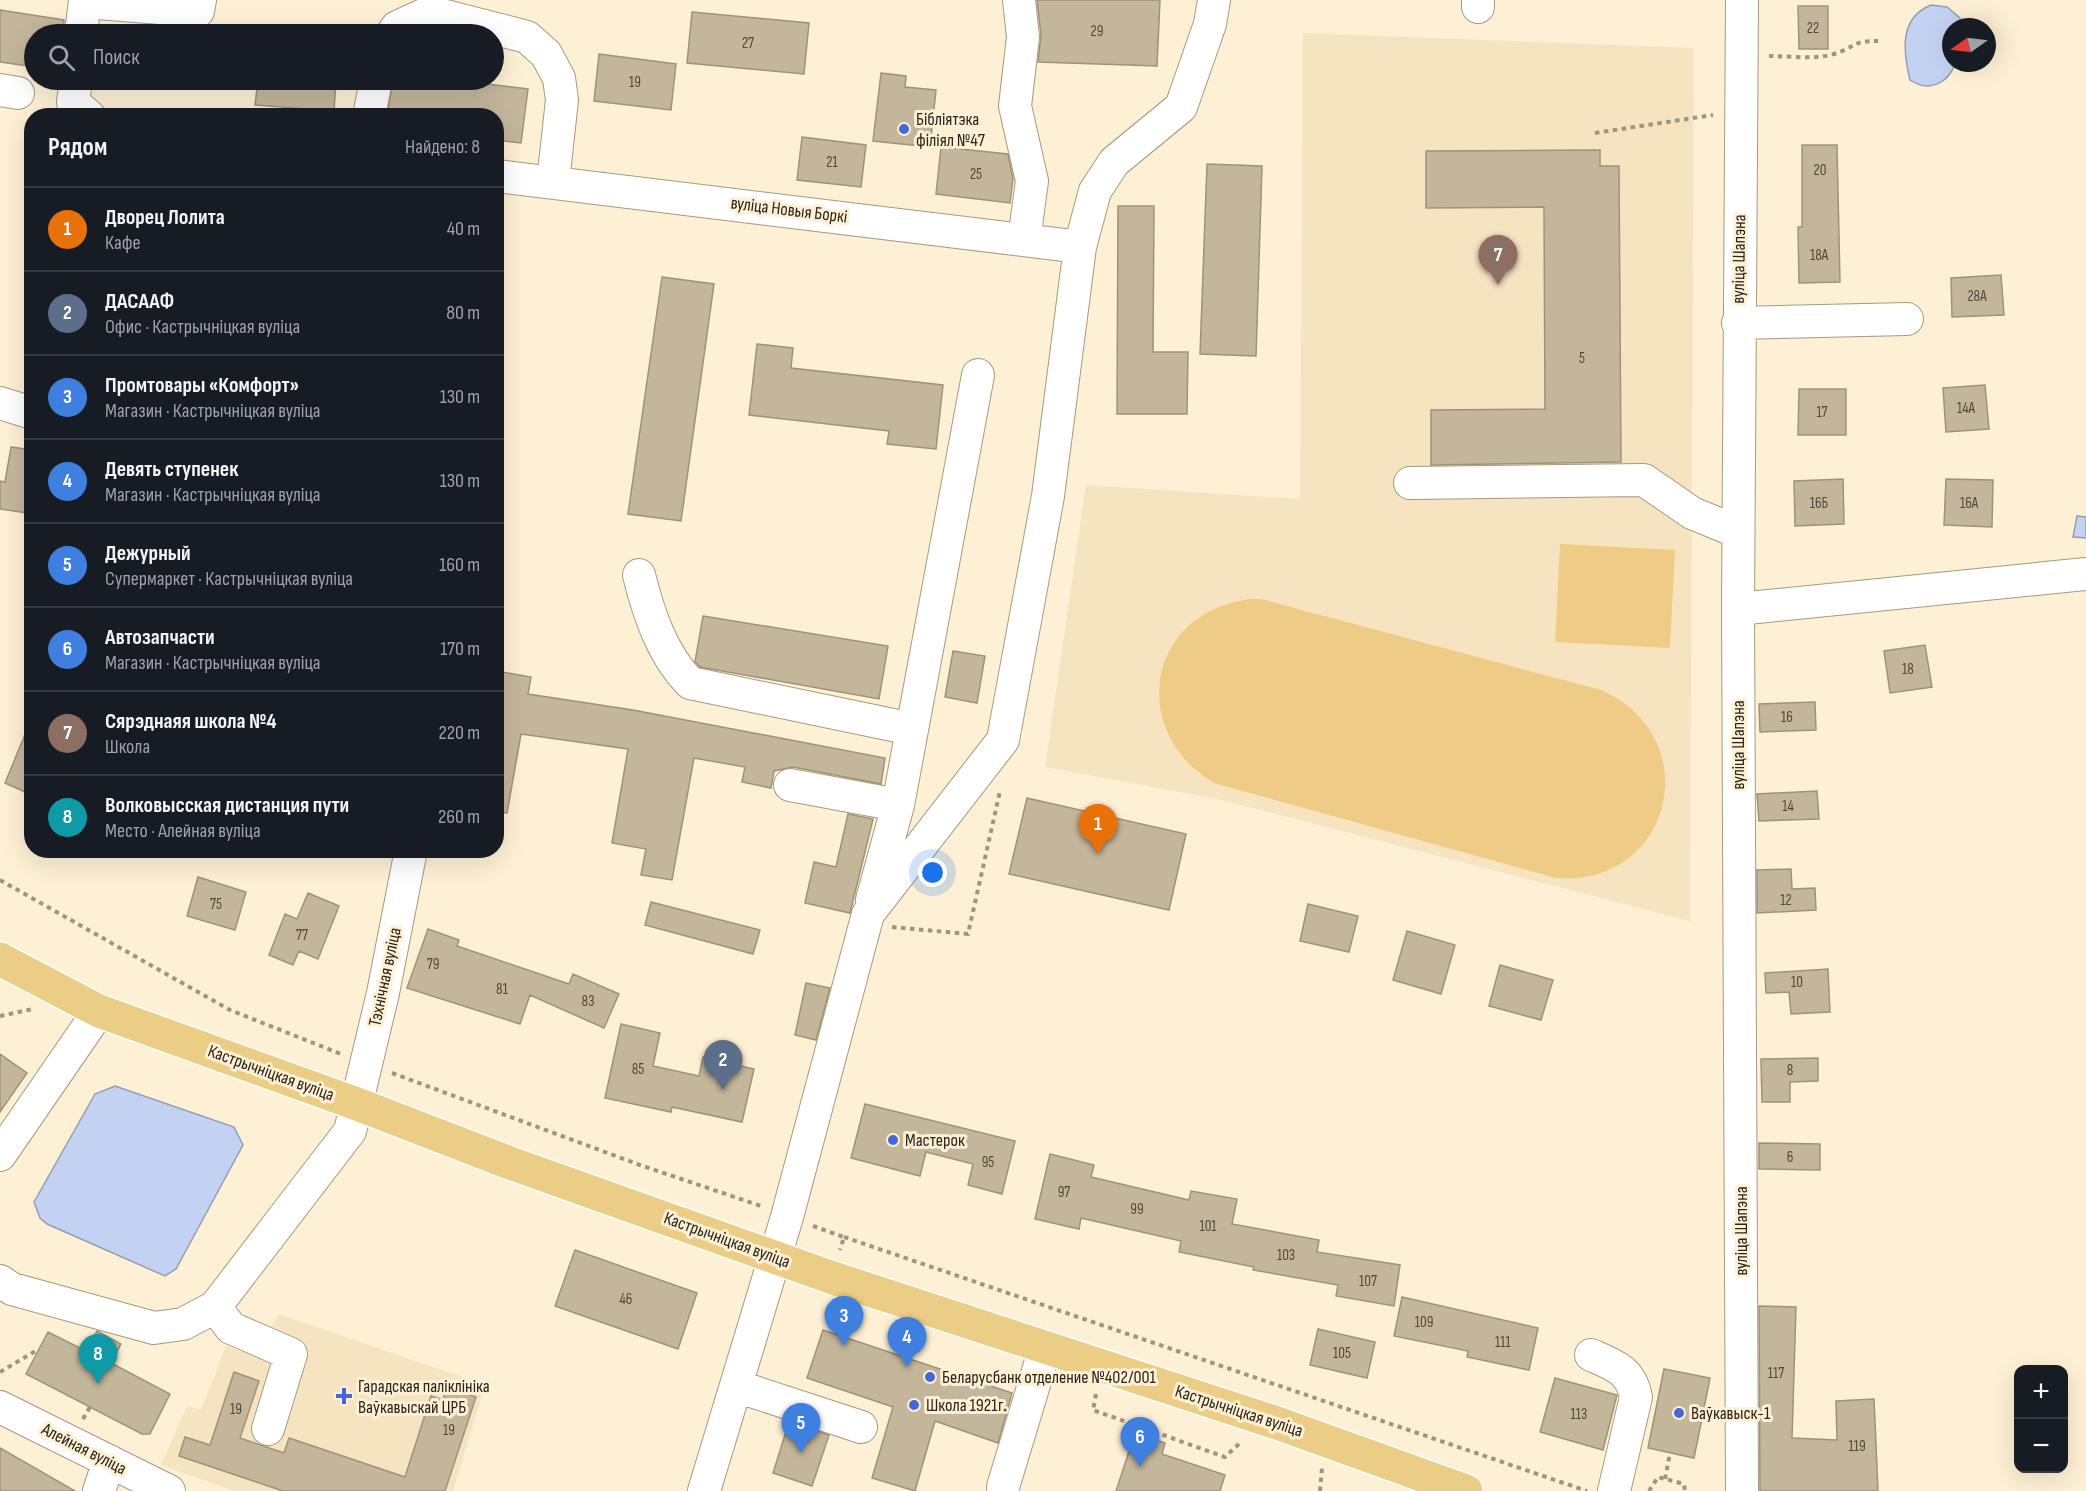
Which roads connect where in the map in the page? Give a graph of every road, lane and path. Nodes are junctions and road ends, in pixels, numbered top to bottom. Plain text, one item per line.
1 (200, 0) edge
2 (1019, 0) edge
3 (1214, 0) edge
4 (1742, 0) edge
5 (85, 1) edge
6 (82, 24) edge
7 (404, 24) edge
8 (477, 24) edge
9 (504, 31) edge
10 (1878, 41) dead end
11 (1741, 54) junction
12 (75, 90) edge
13 (374, 90) edge
14 (80, 108) edge
15 (371, 108) edge
16 (1740, 114) junction
17 (1595, 134) dead end
18 (504, 177) edge
19 (553, 182) junction
20 (1024, 240) junction
21 (1080, 247) junction
22 (1907, 319) dead end
23 (1738, 323) junction
24 (978, 375) dead end
25 (0, 403) edge
26 (24, 410) edge
27 (1410, 483) dead end
28 (1738, 532) junction
29 (2086, 574) edge
30 (639, 575) dead end
31 (1738, 609) junction
32 (912, 729) junction
33 (790, 785) dead end
34 (898, 805) junction
35 (409, 858) edge
36 (868, 914) junction
37 (0, 959) edge
38 (37, 1009) dead end
39 (99, 1011) junction
40 (0, 1016) edge
41 (357, 1104) junction
42 (0, 1155) edge
43 (844, 1237) dead end
44 (774, 1258) junction
45 (0, 1281) edge
46 (216, 1307) junction
47 (1046, 1348) junction
48 (39, 1349) dead end
49 (1591, 1355) dead end
50 (0, 1372) edge
51 (736, 1386) junction
52 (1098, 1386) dead end
53 (0, 1407) edge
54 (861, 1427) dead end
55 (268, 1429) dead end
56 (1253, 1444) dead end
57 (1670, 1453) dead end
58 (108, 1461) junction
59 (1322, 1466) dead end
60 (1665, 1479) junction
61 (1003, 1487) dead end
62 (99, 1491) edge
63 (169, 1491) edge
64 (704, 1491) edge
65 (1320, 1491) edge
66 (1466, 1491) edge
67 (1588, 1491) edge
68 (1614, 1491) edge
69 (1648, 1491) edge
70 (1685, 1491) edge
71 (1742, 1491) edge

1 - 5 street
2 - 20 street
3 - 21 street
4 - 11 street, вуліца Шапэна
5 - 6 street
7 - 8 street
9 - 19 street
10 - 11 path
11 - 16 street, вуліца Шапэна
12 - 14 street
13 - 15 street
16 - 17 path
16 - 23 street, вуліца Шапэна
18 - 19 street, вуліца Новыя Боркі
19 - 20 street, вуліца Новыя Боркі
20 - 21 street, вуліца Новыя Боркі
21 - 36 street
22 - 23 street
23 - 28 street, вуліца Шапэна
24 - 32 street
25 - 26 street
27 - 28 street
28 - 31 street, вуліца Шапэна
29 - 31 street
30 - 32 street
31 - 71 street, вуліца Шапэна
32 - 34 street
33 - 34 street
34 - 36 street
35 - 41 street, Тэхнічная вуліца
36 - 44 street
37 - 39 main road, Кастрычніцкая вуліца
38 - 40 path
39 - 41 main road, Кастрычніцкая вуліца
39 - 42 street
41 - 44 main road, Кастрычніцкая вуліца
41 - 46 street, Тэхнічная вуліца
43 - 67 path
44 - 47 main road, Кастрычніцкая вуліца
44 - 51 street
45 - 46 street
46 - 55 street
47 - 61 street
47 - 66 main road, Кастрычніцкая вуліца
48 - 50 path
49 - 68 street
51 - 54 street
51 - 64 street
52 - 56 path
53 - 58 street, Алейная вуліца
57 - 60 path
58 - 62 street
58 - 63 street, Алейная вуліца
59 - 65 path
60 - 69 path
60 - 70 path

